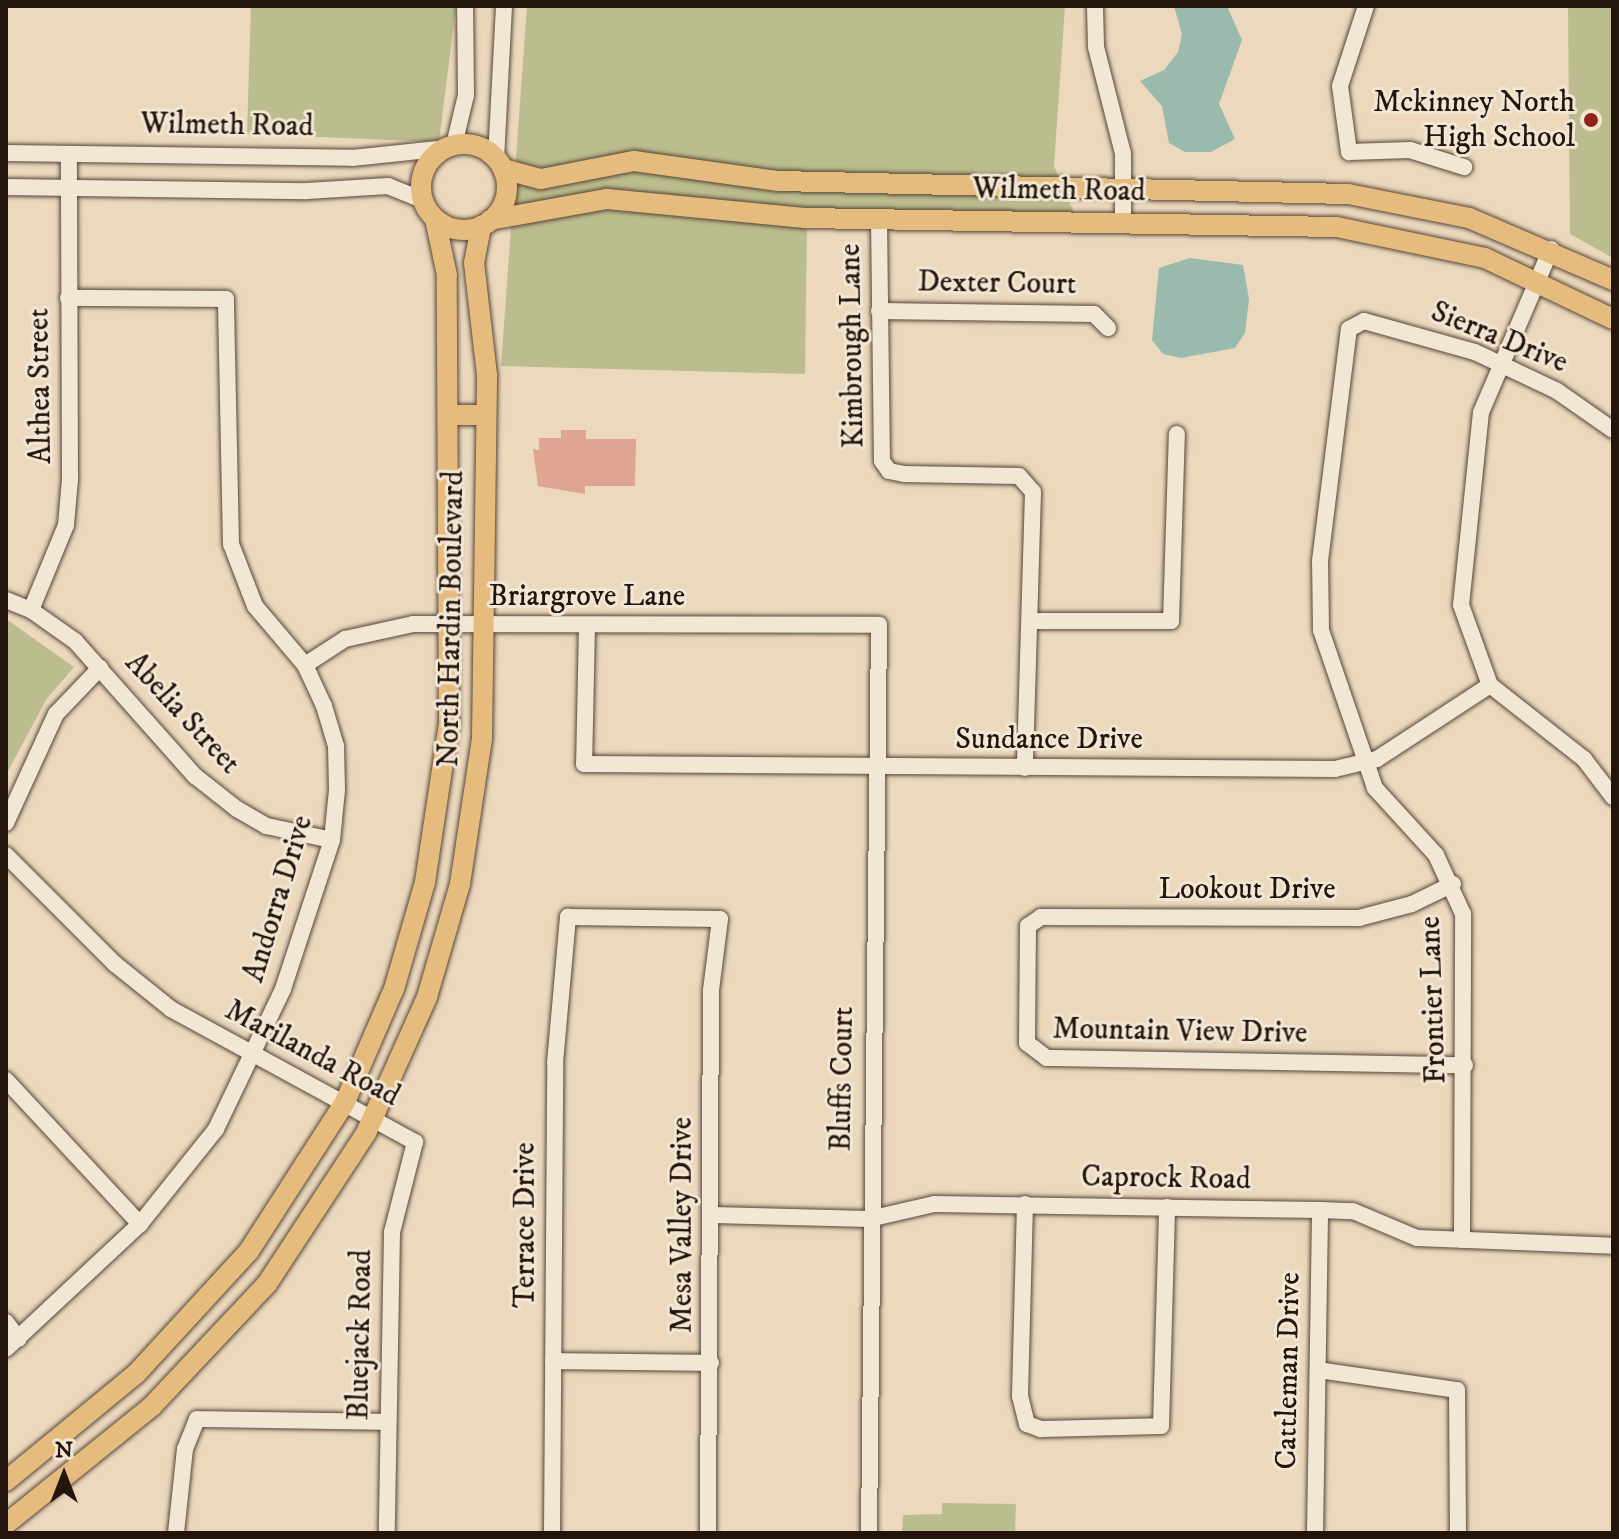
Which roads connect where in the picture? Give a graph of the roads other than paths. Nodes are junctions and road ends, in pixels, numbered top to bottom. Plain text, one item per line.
1 (465, 6) edge
2 (504, 6) edge
3 (1095, 6) edge
4 (1366, 6) edge
5 (450, 146) junction
6 (6, 153) edge
7 (69, 154) junction
8 (500, 164) junction
9 (1464, 167) dead end
10 (6, 187) edge
11 (68, 188) junction
12 (1123, 188) junction
13 (423, 200) junction
14 (435, 219) junction
15 (879, 219) junction
16 (1123, 222) junction
17 (486, 223) junction
18 (1551, 249) junction
19 (1537, 278) junction
20 (1613, 280) edge
21 (68, 298) junction
22 (879, 311) junction
23 (1613, 319) edge
24 (1354, 322) joint
25 (1108, 328) dead end
26 (1499, 362) junction
27 (448, 415) junction
28 (486, 415) junction
29 (1613, 430) edge
30 (1177, 434) dead end
31 (6, 600) edge
32 (31, 610) junction
33 (1032, 621) junction
34 (450, 625) junction
35 (485, 625) junction
36 (587, 625) junction
37 (879, 625) joint
38 (305, 665) junction
39 (100, 668) junction
40 (1490, 685) junction
41 (1363, 764) junction
42 (876, 767) junction
43 (1025, 768) junction
44 (1613, 797) edge
45 (6, 823) edge
46 (332, 840) junction
47 (6, 855) edge
48 (1453, 884) junction
49 (568, 917) joint
50 (1034, 920) joint
51 (254, 1056) junction
52 (1465, 1065) junction
53 (6, 1080) edge
54 (345, 1102) junction
55 (374, 1118) junction
56 (415, 1142) joint
57 (1025, 1204) junction
58 (1167, 1207) junction
59 (1320, 1210) junction
60 (713, 1215) junction
61 (869, 1219) junction
62 (140, 1224) junction
63 (1462, 1240) junction
64 (1613, 1246) edge
65 (6, 1322) edge
66 (13, 1344) edge
67 (553, 1361) junction
68 (711, 1363) junction
69 (1318, 1370) junction
70 (387, 1422) junction
71 (6, 1481) edge
72 (6, 1524) edge
73 (176, 1533) edge
74 (387, 1533) edge
75 (552, 1533) edge
76 (708, 1533) edge
77 (869, 1533) edge
78 (1315, 1533) edge
79 (1458, 1533) edge

1 - 5 street
2 - 8 street
3 - 12 street
4 - 9 street
5 - 7 street, Wilmeth Road
5 - 8 main road
5 - 13 main road
6 - 7 street, Wilmeth Road
7 - 11 street, Althea Street
8 - 12 main road, Wilmeth Road
8 - 17 main road
10 - 11 street
11 - 13 street
11 - 21 street, Althea Street
12 - 16 street
12 - 18 main road, Wilmeth Road
13 - 14 main road
14 - 17 main road
14 - 27 main road, North Hardin Boulevard
15 - 16 main road, Wilmeth Road
15 - 17 main road, Wilmeth Road
15 - 22 street, Kimbrough Lane
16 - 19 main road, Wilmeth Road
17 - 28 main road, North Hardin Boulevard
18 - 19 street
18 - 20 main road, Wilmeth Road
19 - 23 main road, Wilmeth Road
19 - 26 street
21 - 32 street, Althea Street
21 - 38 street, Andorra Drive
22 - 25 street, Dexter Court
22 - 33 street, Kimbrough Lane
24 - 26 street, Sierra Drive
24 - 41 street, Frontier Lane
26 - 29 street, Sierra Drive
26 - 40 street
27 - 28 main road
27 - 34 main road, North Hardin Boulevard
28 - 35 main road, North Hardin Boulevard
30 - 33 street
31 - 32 street, Abelia Street
32 - 39 street, Abelia Street
33 - 43 street
34 - 35 street, Briargrove Lane
34 - 38 street, Briargrove Lane
34 - 54 main road, North Hardin Boulevard
35 - 36 street, Briargrove Lane
35 - 55 main road, North Hardin Boulevard
36 - 37 street, Briargrove Lane
36 - 42 street, Sundance Drive
37 - 42 street, Bluffs Court
38 - 46 street, Andorra Drive
39 - 45 street
39 - 46 street, Abelia Street
40 - 41 street, Sundance Drive
40 - 44 street
41 - 43 street, Sundance Drive
41 - 48 street, Frontier Lane
42 - 43 street, Sundance Drive
42 - 61 street, Bluffs Court
46 - 51 street, Andorra Drive
47 - 51 street, Marilanda Road
48 - 50 street, Lookout Drive
48 - 52 street, Frontier Lane
49 - 60 street, Mesa Valley Drive
49 - 67 street, Terrace Drive
50 - 52 street, Mountain View Drive
51 - 54 street, Marilanda Road
51 - 62 street, Andorra Drive
52 - 63 street, Frontier Lane
53 - 62 street
54 - 55 street, Marilanda Road
54 - 71 main road, North Hardin Boulevard
55 - 56 street, Marilanda Road
55 - 72 main road, North Hardin Boulevard
56 - 70 street, Bluejack Road
57 - 58 street, Caprock Road
57 - 58 street
57 - 61 street, Caprock Road
58 - 59 street, Caprock Road
59 - 63 street, Caprock Road
59 - 69 street, Cattleman Drive
60 - 61 street, Caprock Road
60 - 68 street, Mesa Valley Drive
61 - 77 street, Bluffs Court
62 - 66 street, Andorra Drive
63 - 64 street, Caprock Road
65 - 66 street
67 - 68 street
67 - 75 street, Terrace Drive
68 - 76 street, Mesa Valley Drive
69 - 78 street, Cattleman Drive
69 - 79 street
70 - 73 street
70 - 74 street, Bluejack Road

